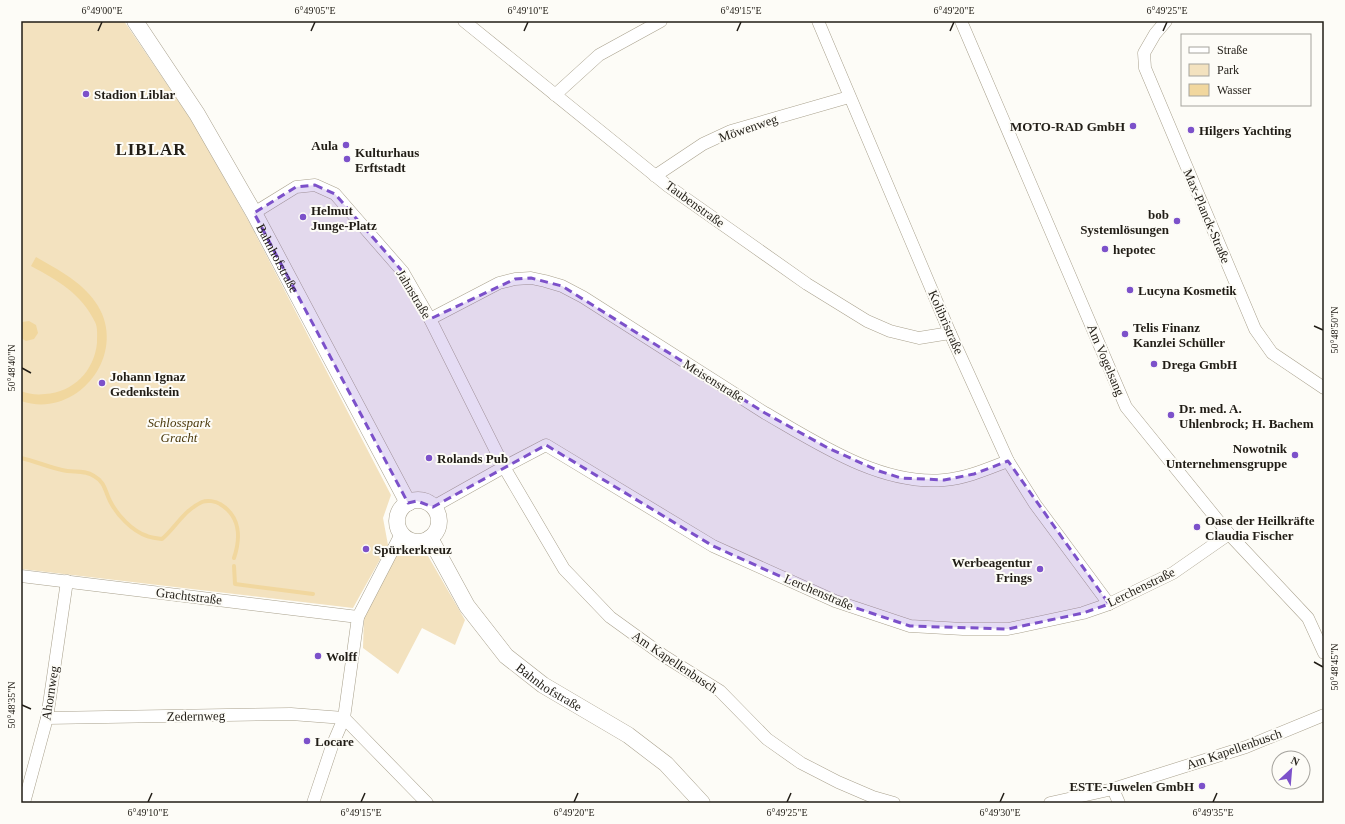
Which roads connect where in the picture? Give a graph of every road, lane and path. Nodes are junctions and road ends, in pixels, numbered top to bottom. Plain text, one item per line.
1 (135, 21) edge
2 (464, 21) edge
3 (661, 21) edge
4 (818, 21) edge
5 (961, 21) edge
6 (1166, 21) edge
7 (555, 95) junction
8 (849, 96) junction
9 (655, 176) junction
10 (254, 213) junction
11 (430, 319) junction
12 (950, 333) junction
13 (1324, 388) edge
14 (1008, 461) junction
15 (504, 467) junction
16 (408, 503) junction
17 (434, 507) junction
18 (401, 534) junction
19 (1229, 534) junction
20 (430, 538) junction
21 (21, 576) edge
22 (67, 581) junction
23 (1110, 604) junction
24 (358, 617) junction
25 (1324, 653) edge
26 (1324, 715) edge
27 (47, 718) junction
28 (344, 718) junction
29 (1113, 789) junction
30 (888, 802) edge
31 (24, 803) edge
32 (313, 803) edge
33 (427, 803) edge
34 (702, 803) edge
35 (1050, 803) edge
36 (1119, 803) edge

1 - 10 street, Bahnhofstraße
2 - 7 street, Taubenstraße
3 - 7 street
4 - 8 street, Kolibristraße
5 - 19 street, Am Vogelsang
6 - 13 street, Max-Planck-Straße
7 - 9 street, Taubenstraße
8 - 9 street, Möwenweg
8 - 12 street, Kolibristraße
9 - 12 street, Taubenstraße
10 - 11 street, Jahnstraße
10 - 16 street, Bahnhofstraße
11 - 14 street, Meisenstraße
11 - 15 street, Jahnstraße
12 - 14 street, Kolibristraße
14 - 23 street, Kolibristraße
15 - 17 street, Lerchenstraße
15 - 23 street, Lerchenstraße
15 - 30 street, Am Kapellenbusch
16 - 17 street
16 - 18 street
17 - 20 street
18 - 20 street
18 - 24 street
19 - 23 street, Lerchenstraße
19 - 25 street, Am Vogelsang
20 - 34 street, Bahnhofstraße
21 - 22 street, Grachtstraße
22 - 24 street, Grachtstraße
22 - 27 street, Ahornweg
24 - 28 street
26 - 29 street, Am Kapellenbusch
27 - 28 street, Zedernweg
27 - 31 street, Ahornweg
28 - 32 street
28 - 33 street
29 - 35 street, Am Kapellenbusch
29 - 36 street

